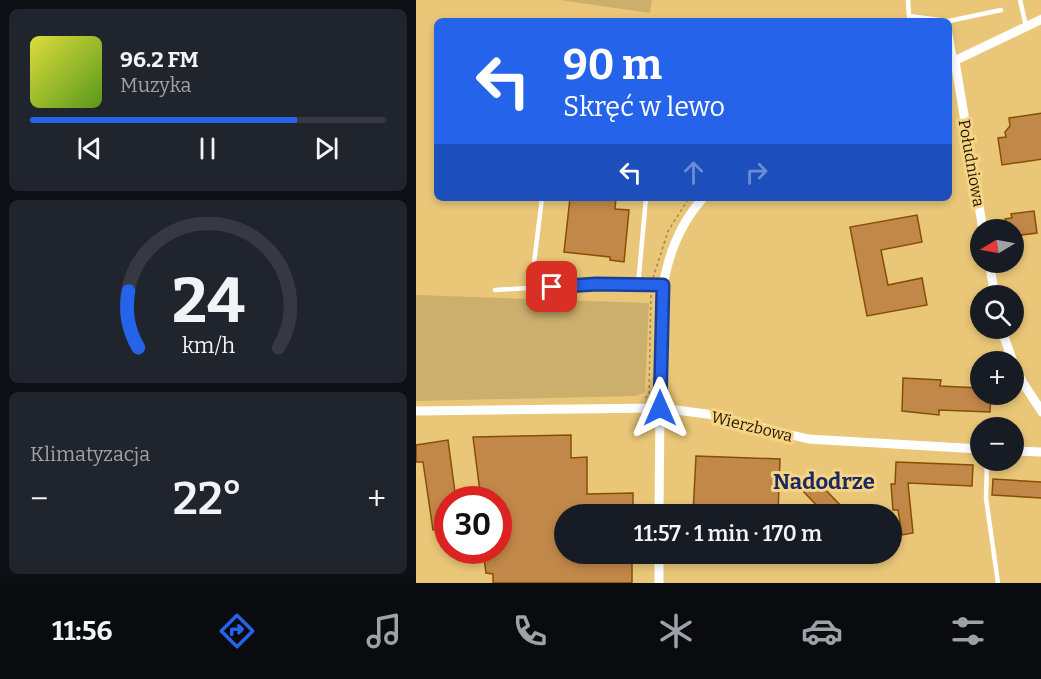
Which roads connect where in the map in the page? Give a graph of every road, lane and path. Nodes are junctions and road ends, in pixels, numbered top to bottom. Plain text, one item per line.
1 (908, 0) edge
2 (1020, 0) edge
3 (1001, 10) dead end
4 (925, 18) edge
5 (1042, 19) edge
6 (952, 20) edge
7 (1026, 26) junction
8 (952, 63) edge
9 (542, 201) edge
10 (646, 201) edge
11 (687, 201) edge
12 (702, 201) edge
13 (981, 219) edge
14 (638, 285) junction
15 (652, 285) junction
16 (663, 285) junction
17 (531, 288) junction
18 (495, 290) dead end
19 (1024, 385) edge
20 (642, 400) dead end
21 (660, 408) junction
22 (416, 411) edge
23 (1042, 412) edge
24 (970, 448) edge
25 (1024, 451) edge
26 (1042, 452) edge
27 (987, 471) edge
28 (659, 504) edge
29 (659, 564) edge
30 (659, 583) edge
31 (998, 583) edge

1 - 4 lane
2 - 7 lane
3 - 6 lane
5 - 7 street
7 - 8 street
8 - 13 street, Południowa
9 - 17 lane
10 - 14 lane
11 - 15 path
12 - 16 street
14 - 15 lane
14 - 17 lane
15 - 16 lane
15 - 20 path
16 - 21 street
17 - 18 lane
19 - 23 street
21 - 22 street, Wierzbowa
21 - 24 street, Wierzbowa
21 - 28 street
25 - 26 street
27 - 31 lane
29 - 30 street

